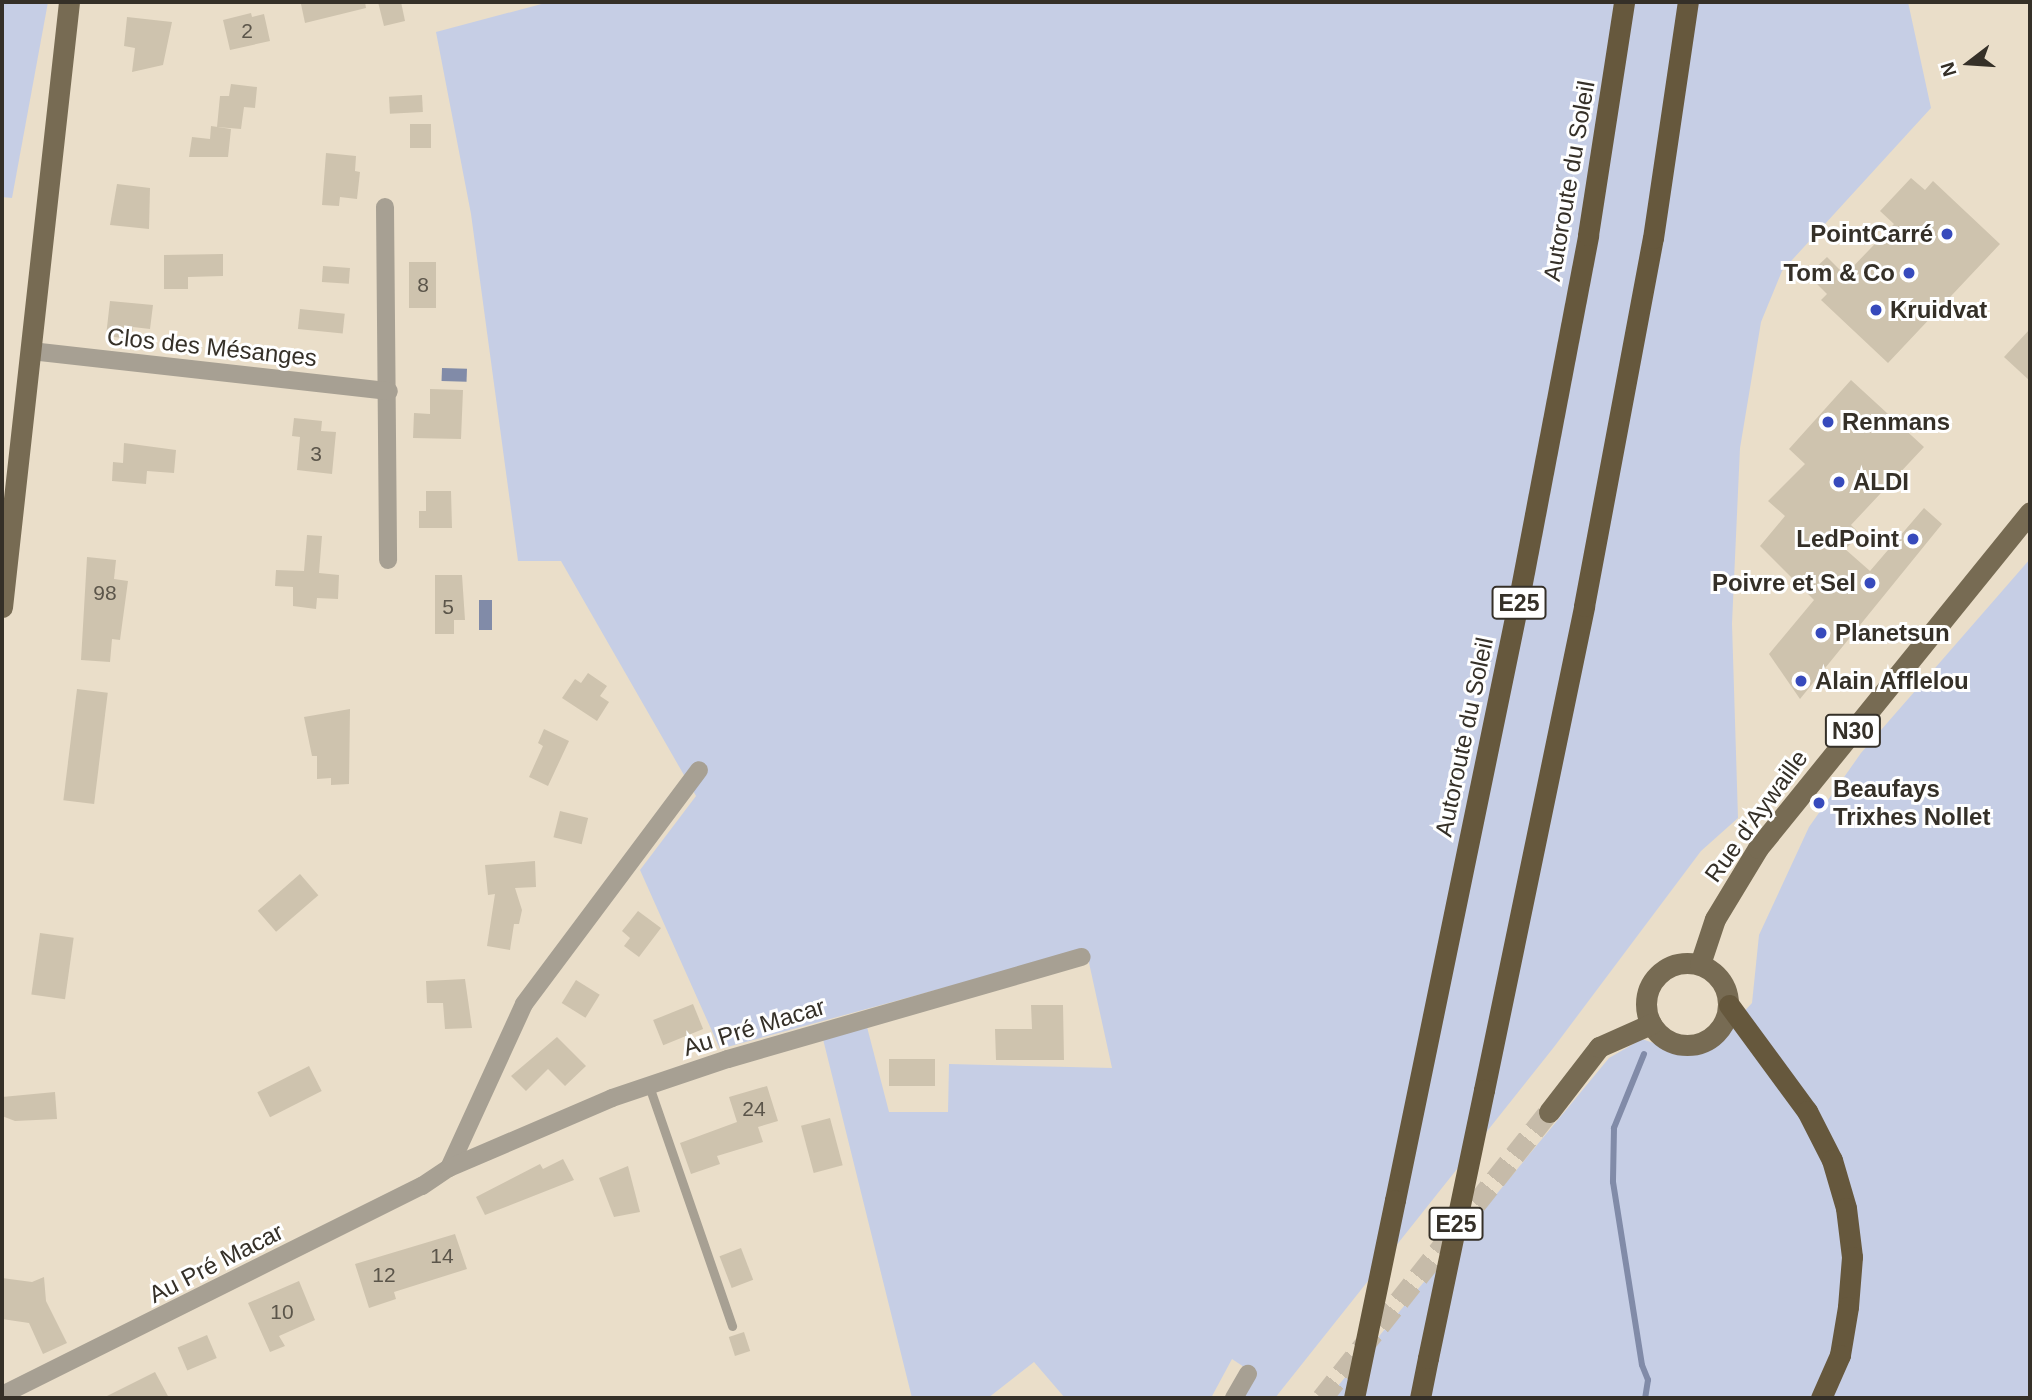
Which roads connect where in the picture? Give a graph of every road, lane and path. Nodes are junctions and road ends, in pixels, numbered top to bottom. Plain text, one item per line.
1 (69, 2) edge
2 (1624, 2) edge
3 (1688, 2) edge
4 (385, 207) dead end
5 (31, 351) junction
6 (389, 391) junction
7 (2030, 512) edge
8 (388, 560) dead end
9 (2, 607) edge
10 (699, 770) dead end
11 (1082, 957) dead end
12 (1700, 964) junction
13 (1729, 1005) junction
14 (1651, 1024) junction
15 (649, 1086) junction
16 (1549, 1112) tunnel mouth
17 (449, 1168) junction
18 (733, 1326) dead end
19 (1248, 1374) dead end
20 (2, 1395) edge
21 (1234, 1398) edge
22 (1354, 1398) edge
23 (1420, 1398) edge
24 (1821, 1398) edge

1 - 5 main road
2 - 22 highway, Autoroute du Soleil / E25, bridge
3 - 23 highway, E25, bridge
4 - 6 street
5 - 6 street, Clos des Mésanges
5 - 9 main road
6 - 8 street
7 - 12 main road, Rue d'Aywaille / N30
10 - 17 street
11 - 15 street, Au Pré Macar
12 - 13 main road
12 - 14 main road
13 - 14 main road
13 - 24 highway
14 - 16 main road
15 - 17 street, Au Pré Macar
15 - 18 lane
17 - 20 street, Au Pré Macar
19 - 21 street

